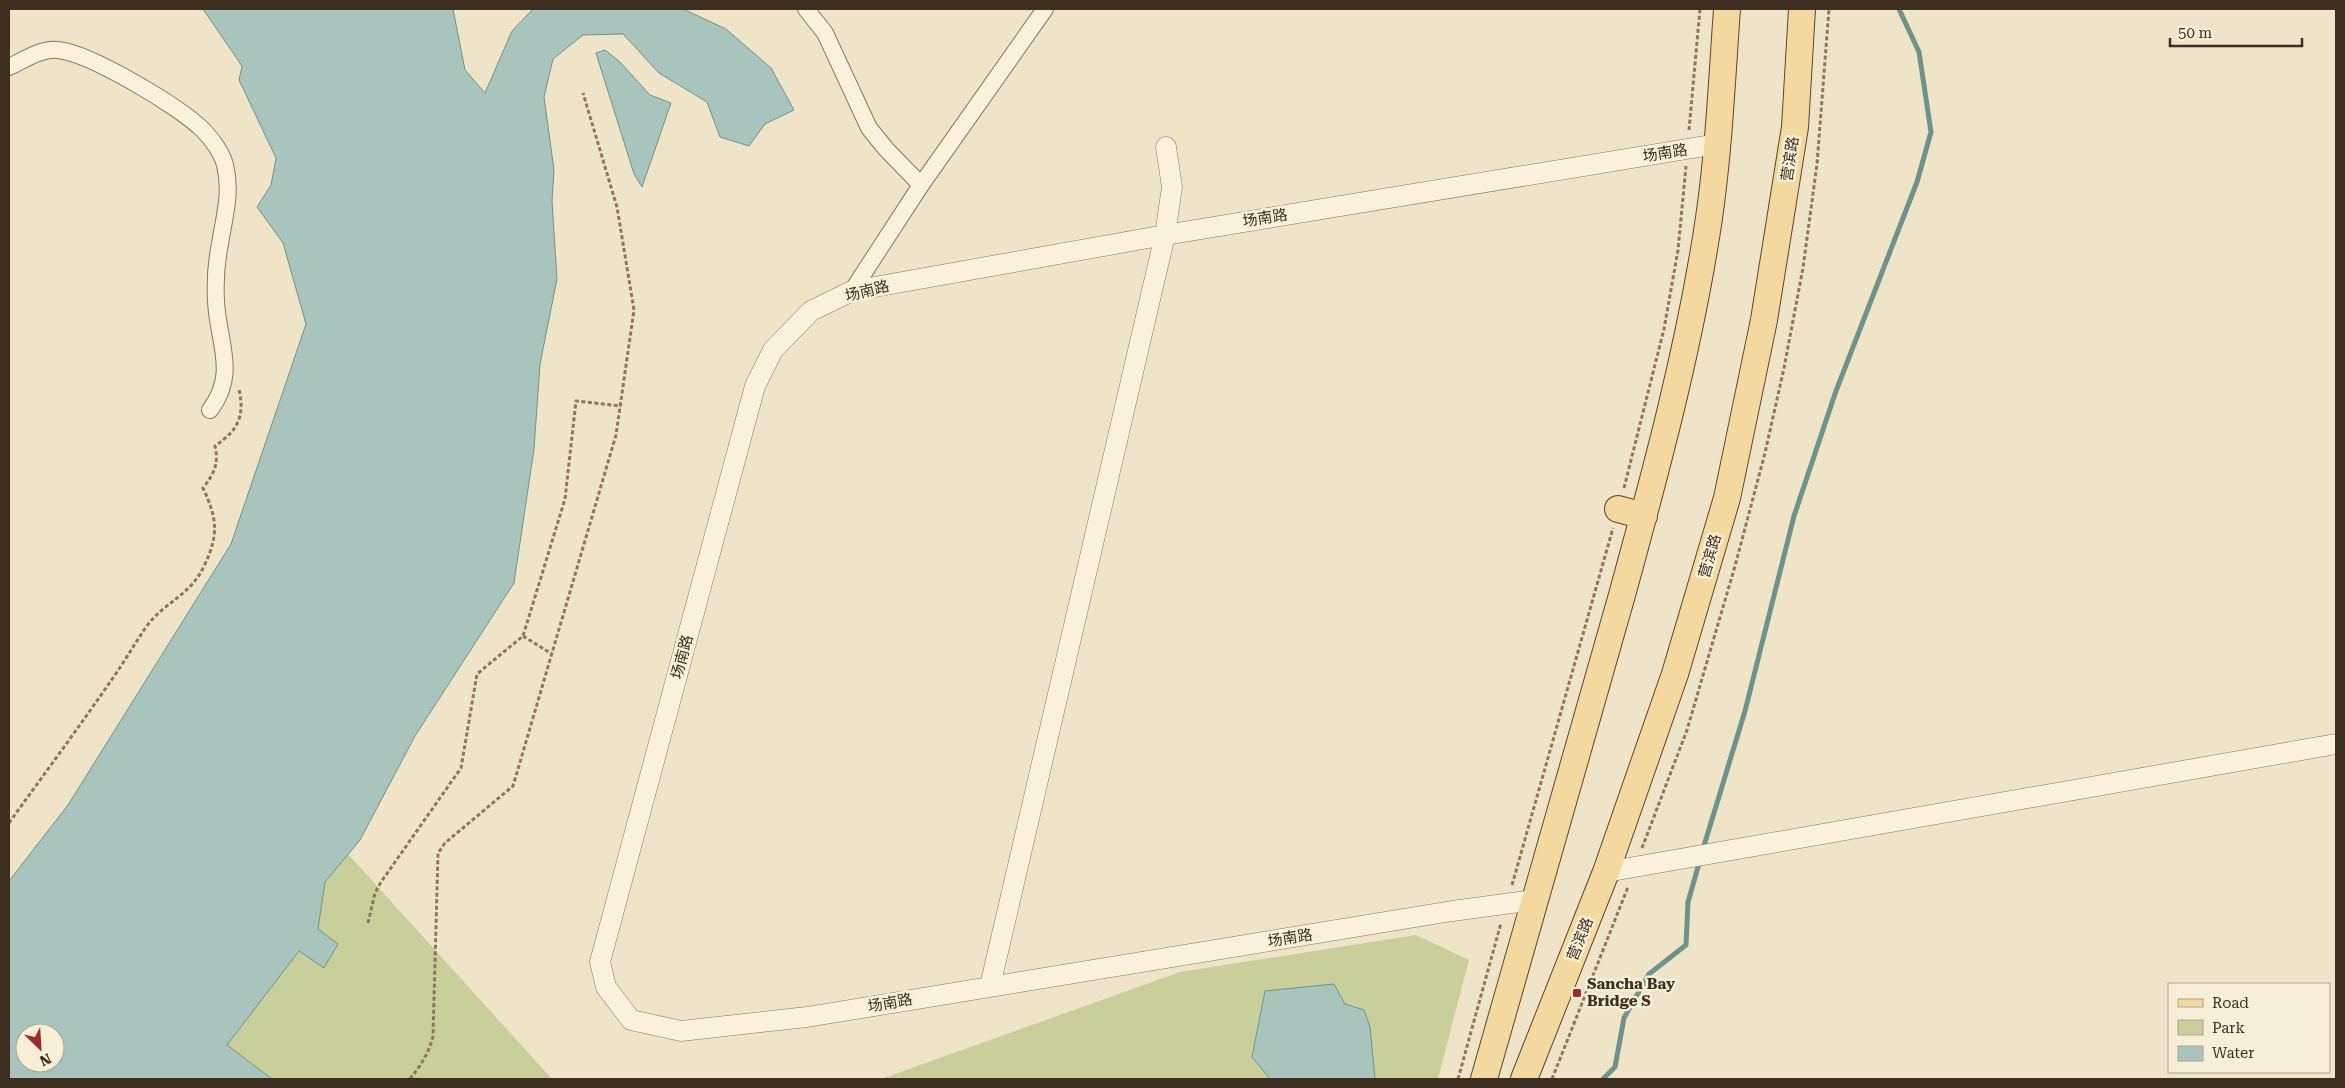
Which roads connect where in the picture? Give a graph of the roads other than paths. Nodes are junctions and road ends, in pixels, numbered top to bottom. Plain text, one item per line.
1 (806, 9) edge
2 (1045, 9) edge
3 (1727, 9) edge
4 (1802, 9) edge
5 (9, 67) edge
6 (1717, 144) junction
7 (1166, 147) dead end
8 (921, 184) junction
9 (1165, 235) junction
10 (852, 291) junction
11 (210, 410) dead end
12 (1618, 509) road end
13 (1644, 516) junction
14 (2336, 744) edge
15 (1606, 872) junction
16 (1534, 900) junction
17 (990, 986) junction
18 (1484, 1079) edge
19 (1524, 1079) edge

1 - 8 street
2 - 8 street
3 - 6 main road
4 - 15 main road, 营滨路
5 - 11 street
6 - 9 street, 场南路
6 - 13 main road
7 - 9 street
8 - 10 street
9 - 10 street, 场南路
9 - 17 street
10 - 17 street, 场南路
12 - 13 main road
13 - 16 main road
14 - 15 street
15 - 19 main road, 营滨路
16 - 17 street, 场南路
16 - 18 main road

